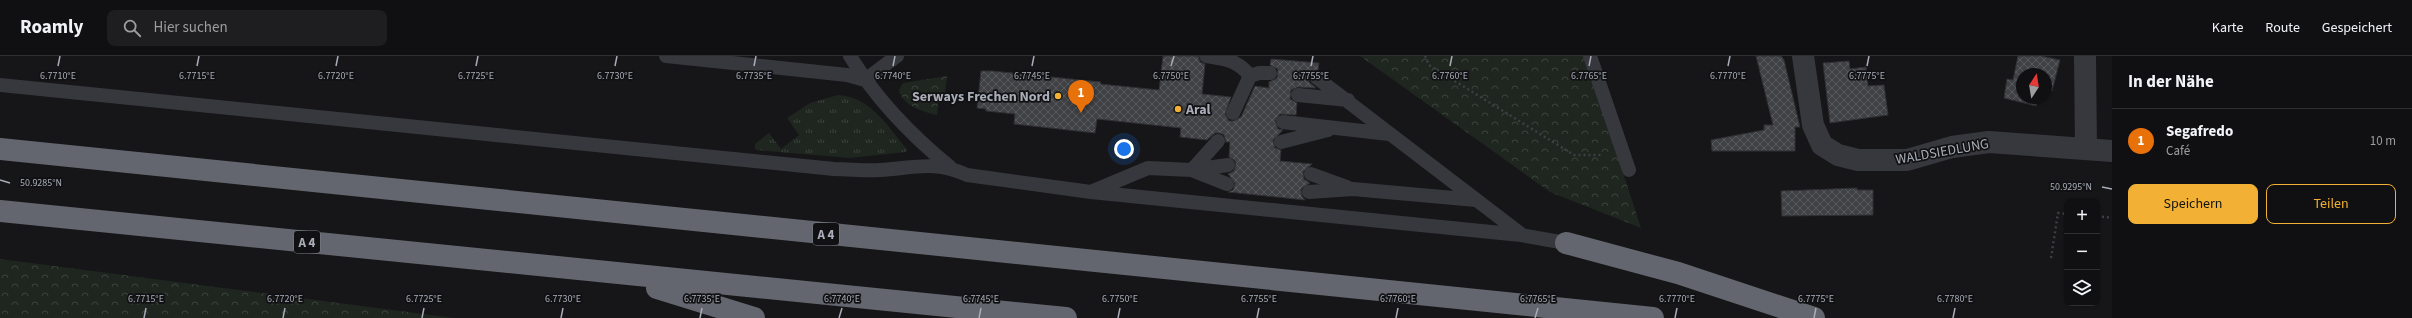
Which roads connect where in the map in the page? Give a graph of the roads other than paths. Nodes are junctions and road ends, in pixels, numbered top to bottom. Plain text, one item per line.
1 (666, 56) edge
2 (850, 56) edge
3 (897, 56) edge
4 (1206, 56) edge
5 (1590, 56) edge
6 (1803, 56) edge
7 (2085, 56) edge
8 (1270, 73) dead end
9 (1250, 76) junction
10 (1317, 78) dead end
11 (865, 80) junction
12 (0, 86) edge
13 (1298, 95) dead end
14 (1348, 100) junction
15 (1233, 113) dead end
16 (1283, 122) dead end
17 (1336, 128) junction
18 (1389, 134) junction
19 (1218, 141) dead end
20 (1281, 142) dead end
21 (2086, 148) junction
22 (0, 149) edge
23 (2112, 151) edge
24 (1228, 165) dead end
25 (950, 167) junction
26 (1192, 170) junction
27 (1629, 170) dead end
28 (1311, 174) dead end
29 (1227, 184) dead end
30 (1353, 189) junction
31 (1091, 192) junction
32 (1309, 192) dead end
33 (1476, 200) junction
34 (0, 211) edge
35 (1521, 235) junction
36 (1566, 243) joint
37 (614, 274) junction
38 (754, 318) edge
39 (1066, 318) edge
40 (1653, 318) edge
41 (1814, 318) edge

1 - 11 lane
2 - 11 lane
3 - 11 lane
4 - 9 lane
5 - 27 lane
6 - 21 street, WALDSIEDLUNG
7 - 21 street
8 - 9 lane
9 - 15 lane
10 - 14 lane
11 - 25 lane
12 - 25 lane
13 - 14 lane
14 - 18 lane
16 - 17 lane
17 - 18 lane
17 - 20 lane
18 - 33 lane
19 - 26 lane
21 - 23 street, WALDSIEDLUNG
22 - 40 highway, A 4
24 - 26 lane
25 - 31 lane
26 - 29 lane
26 - 31 lane
28 - 30 lane
30 - 32 lane
30 - 33 lane
31 - 35 lane
33 - 35 lane
34 - 37 highway, A 4
35 - 36 lane
36 - 41 highway
37 - 38 highway
37 - 39 highway, A 4

